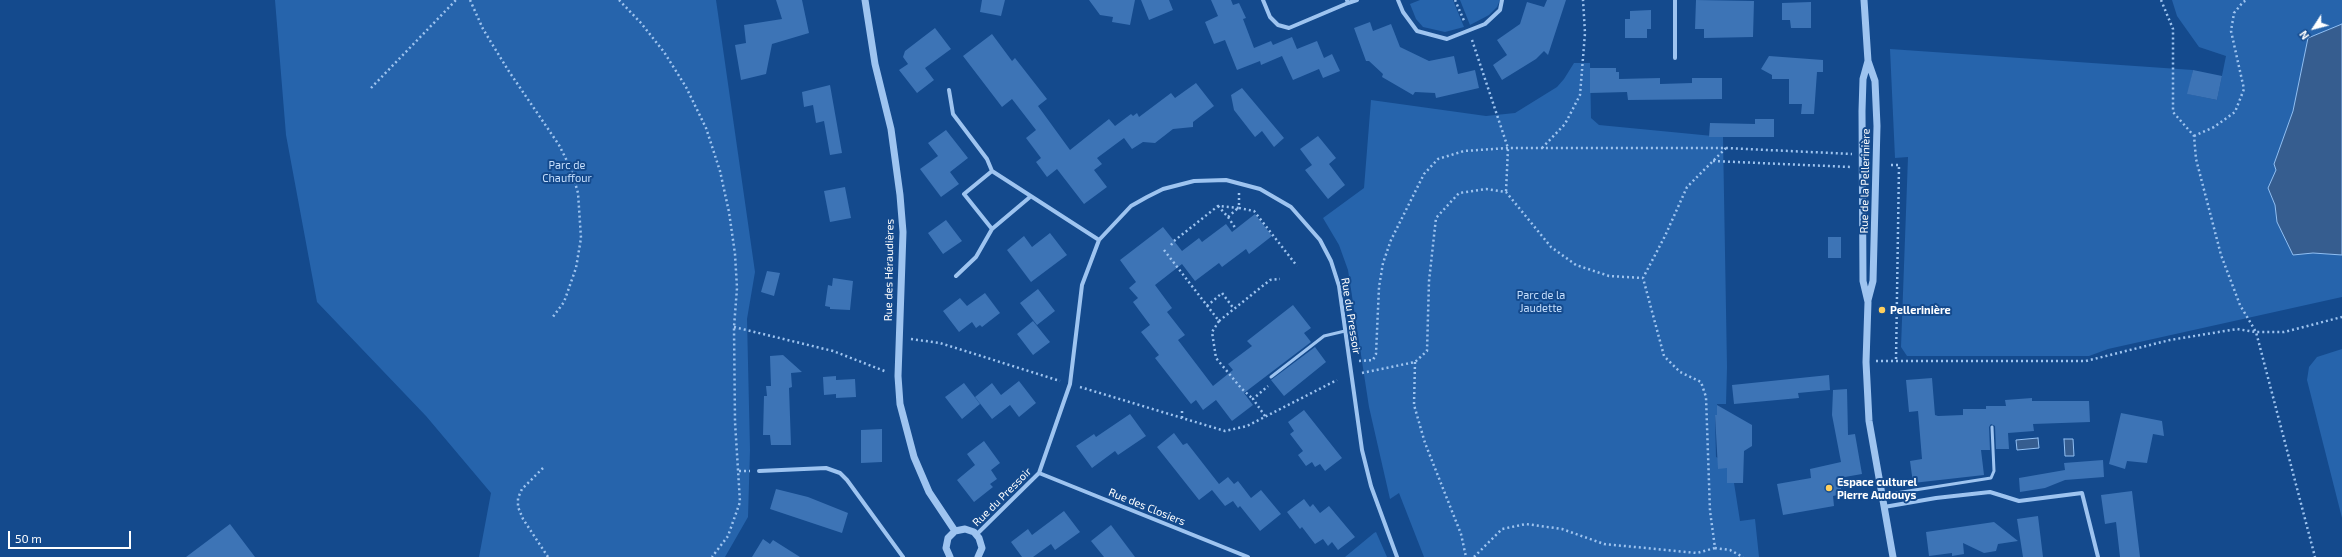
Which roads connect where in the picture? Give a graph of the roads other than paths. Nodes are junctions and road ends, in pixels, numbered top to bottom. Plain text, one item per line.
1 (865, 0) edge
2 (1262, 0) edge
3 (1357, 0) edge
4 (1398, 0) edge
5 (1502, 0) edge
6 (1675, 0) edge
7 (1864, 0) edge
8 (1348, 2) edge
9 (1675, 58) dead end
10 (1868, 61) junction
11 (949, 90) dead end
12 (992, 171) junction
13 (1030, 197) junction
14 (992, 229) junction
15 (1099, 240) junction
16 (956, 276) dead end
17 (1868, 302) junction
18 (1345, 331) junction
19 (1271, 377) road end
20 (1992, 427) dead end
21 (759, 471) dead end
22 (1039, 473) junction
23 (1882, 495) junction
24 (1884, 508) junction
25 (955, 531) junction
26 (977, 534) junction
27 (947, 556) edge
28 (903, 557) edge
29 (978, 557) edge
30 (1248, 557) edge
31 (1397, 557) edge
32 (1893, 557) edge
33 (2098, 557) edge

1 - 25 street, Rue des Héraudières
2 - 8 street
3 - 8 street
4 - 5 street
6 - 9 street
7 - 10 street, Rue de la Pellerinière
10 - 17 street, Rue de la Pellerinière
10 - 17 street, Rue de la Pellerinière
11 - 12 street
12 - 13 street
12 - 14 street
13 - 14 street
13 - 15 street
14 - 16 street
15 - 18 street, Rue du Pressoir
15 - 22 street, Rue du Pressoir
17 - 23 street, Rue de la Pellerinière
18 - 19 lane
18 - 31 street, Rue du Pressoir
20 - 23 lane
21 - 28 street
22 - 26 street, Rue du Pressoir
22 - 30 street, Rue des Closiers
23 - 24 street, Rue de la Pellerinière
24 - 32 street, Rue de la Pellerinière
24 - 33 street
25 - 26 street
25 - 27 street
26 - 29 street

